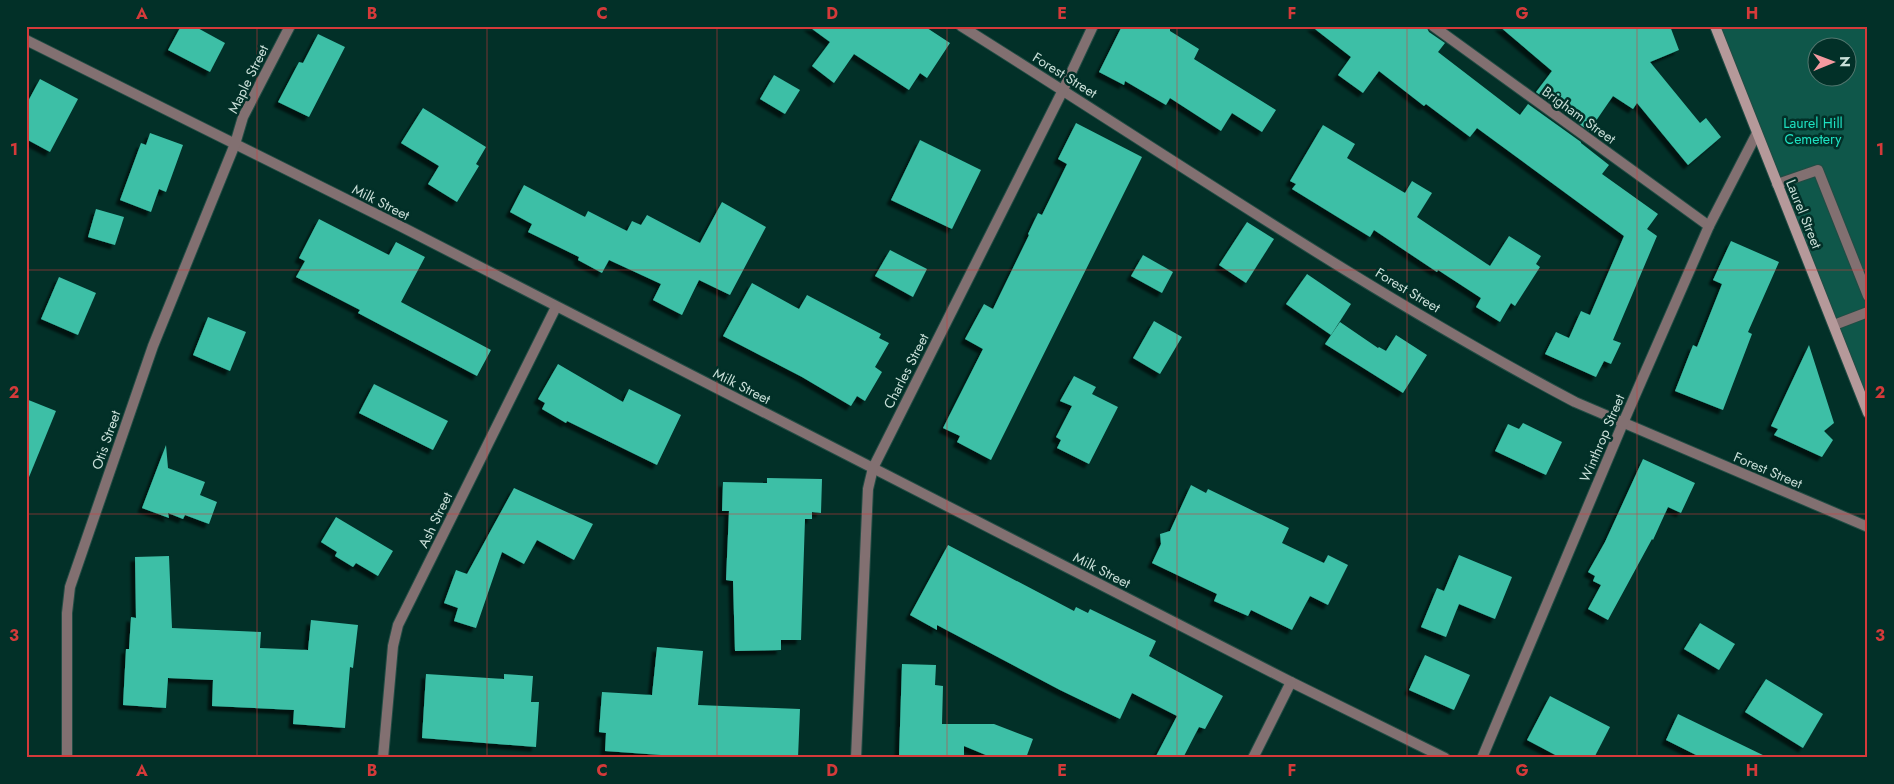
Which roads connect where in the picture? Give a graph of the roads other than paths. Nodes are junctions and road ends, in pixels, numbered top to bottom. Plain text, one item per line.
1 (290, 26) edge
2 (961, 26) edge
3 (1093, 26) edge
4 (1433, 26) edge
5 (1715, 26) edge
6 (26, 40) edge
7 (1063, 90) junction
8 (1757, 133) junction
9 (234, 144) junction
10 (1777, 184) junction
11 (1709, 226) junction
12 (1868, 296) edge
13 (556, 307) junction
14 (1868, 312) edge
15 (1834, 325) junction
16 (1868, 413) edge
17 (1623, 423) junction
18 (873, 468) junction
19 (1868, 527) edge
20 (1291, 682) junction
21 (67, 758) edge
22 (383, 758) edge
23 (856, 758) edge
24 (1253, 758) edge
25 (1444, 758) edge
26 (1482, 758) edge

1 - 9 street, Maple Street
2 - 7 street, Forest Street
3 - 7 street, Charles Street
4 - 11 street, Brigham Street
5 - 8 main road, Laurel Street
6 - 9 street, Milk Street
7 - 17 street, Forest Street
7 - 18 street, Charles Street
8 - 10 main road, Laurel Street
8 - 11 street, Winthrop Street
9 - 13 street, Milk Street
9 - 21 street, Otis Street
10 - 12 street
10 - 15 main road, Laurel Street
11 - 17 street, Winthrop Street
13 - 18 street, Milk Street
13 - 22 street, Ash Street
14 - 15 street
15 - 16 main road, Laurel Street
17 - 19 street, Forest Street
17 - 26 street, Winthrop Street
18 - 20 street, Milk Street
18 - 23 street, Charles Street
20 - 24 street
20 - 25 street, Milk Street

